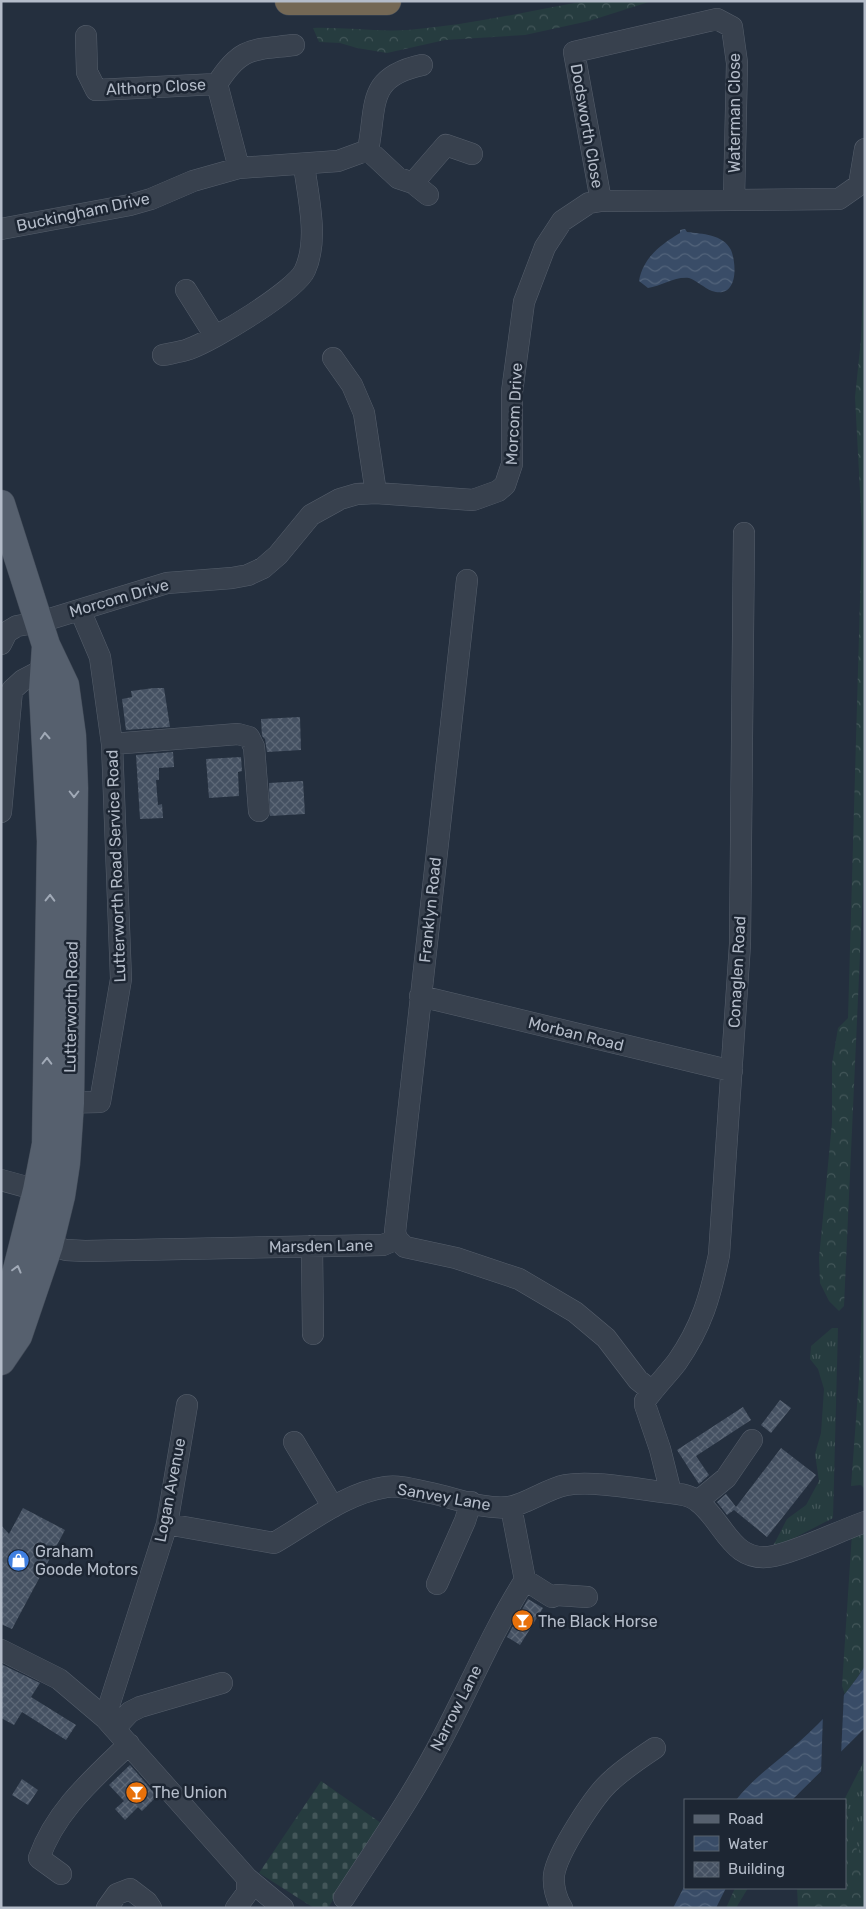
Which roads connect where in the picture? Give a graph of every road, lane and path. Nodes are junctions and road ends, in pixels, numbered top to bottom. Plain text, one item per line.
1 (290, 1) edge
2 (387, 1) edge
3 (732, 27) joint
4 (86, 36) dead end
5 (294, 45) dead end
6 (422, 65) dead end
7 (217, 84) junction
8 (865, 149) edge
9 (368, 150) junction
10 (472, 154) dead end
11 (304, 165) junction
12 (239, 168) junction
13 (734, 199) junction
14 (601, 201) junction
15 (1, 229) edge
16 (186, 290) dead end
17 (215, 336) junction
18 (163, 355) dead end
19 (333, 358) dead end
20 (376, 493) junction
21 (1, 504) edge
22 (6, 530) edge
23 (744, 533) dead end
24 (467, 580) dead end
25 (80, 610) junction
26 (1, 644) edge
27 (48, 662) junction
28 (112, 744) junction
29 (259, 811) dead end
30 (1, 812) edge
31 (420, 996) junction
32 (732, 1071) junction
33 (58, 1103) junction
34 (1, 1180) edge
35 (49, 1193) junction
36 (397, 1239) junction
37 (37, 1242) junction
38 (312, 1246) junction
39 (18, 1304) junction
40 (1, 1334) edge
41 (313, 1334) dead end
42 (1, 1361) edge
43 (652, 1391) junction
44 (186, 1405) dead end
45 (752, 1440) dead end
46 (294, 1442) dead end
47 (672, 1493) junction
48 (698, 1501) junction
49 (471, 1502) junction
50 (333, 1507) junction
51 (511, 1507) junction
52 (865, 1522) edge
53 (167, 1524) junction
54 (525, 1580) junction
55 (437, 1584) dead end
56 (587, 1597) dead end
57 (1, 1650) edge
58 (222, 1683) dead end
59 (110, 1723) junction
60 (128, 1744) junction
61 (655, 1748) dead end
62 (61, 1874) dead end
63 (247, 1878) junction
64 (344, 1898) dead end
65 (107, 1908) edge
66 (151, 1908) edge
67 (236, 1908) edge
68 (283, 1908) edge
69 (562, 1908) edge

1 - 2 highway
3 - 13 street, Waterman Close
3 - 14 street, Dodsworth Close
4 - 7 street, Althorp Close
5 - 7 street, Althorp Close
6 - 9 street
7 - 12 street, Althorp Close
8 - 13 street, Morcom Drive
9 - 10 street
9 - 11 street, Buckingham Drive
11 - 12 street, Buckingham Drive
11 - 17 street
12 - 15 street, Buckingham Drive
13 - 14 street, Morcom Drive
14 - 20 street, Morcom Drive
16 - 17 street
17 - 18 street
19 - 20 street
20 - 25 street, Morcom Drive
21 - 22 main road, Lutterworth Road
22 - 27 main road, Lutterworth Road
23 - 32 street, Conaglen Road
24 - 31 street, Franklyn Road
25 - 27 street, Morcom Drive
25 - 28 street, Lutterworth Road Service Road
26 - 27 street
27 - 30 street
27 - 33 main road, Lutterworth Road
28 - 29 street
28 - 33 street, Lutterworth Road Service Road
31 - 32 street, Morban Road
31 - 36 street, Franklyn Road
32 - 43 street, Conaglen Road
33 - 35 main road, Lutterworth Road
34 - 35 street
35 - 37 main road, Lutterworth Road
36 - 38 street, Marsden Lane
36 - 43 street, Marsden Lane
37 - 38 street, Marsden Lane
37 - 39 main road, Lutterworth Road
38 - 41 street
39 - 40 main road, Lutterworth Road
39 - 42 main road, Lutterworth Road
43 - 47 street
44 - 53 street, Logan Avenue
45 - 48 street
46 - 50 street
47 - 48 street
47 - 51 street, Sanvey Lane
48 - 52 street
49 - 50 street, Sanvey Lane
49 - 51 street, Sanvey Lane
49 - 55 street
50 - 53 street, Sanvey Lane
51 - 54 street
53 - 59 street, Logan Avenue
54 - 56 street
54 - 64 street, Narrow Lane
57 - 59 street
58 - 59 street
59 - 60 street
60 - 62 street
60 - 63 street
61 - 69 street
63 - 67 street
63 - 68 street
65 - 66 street

